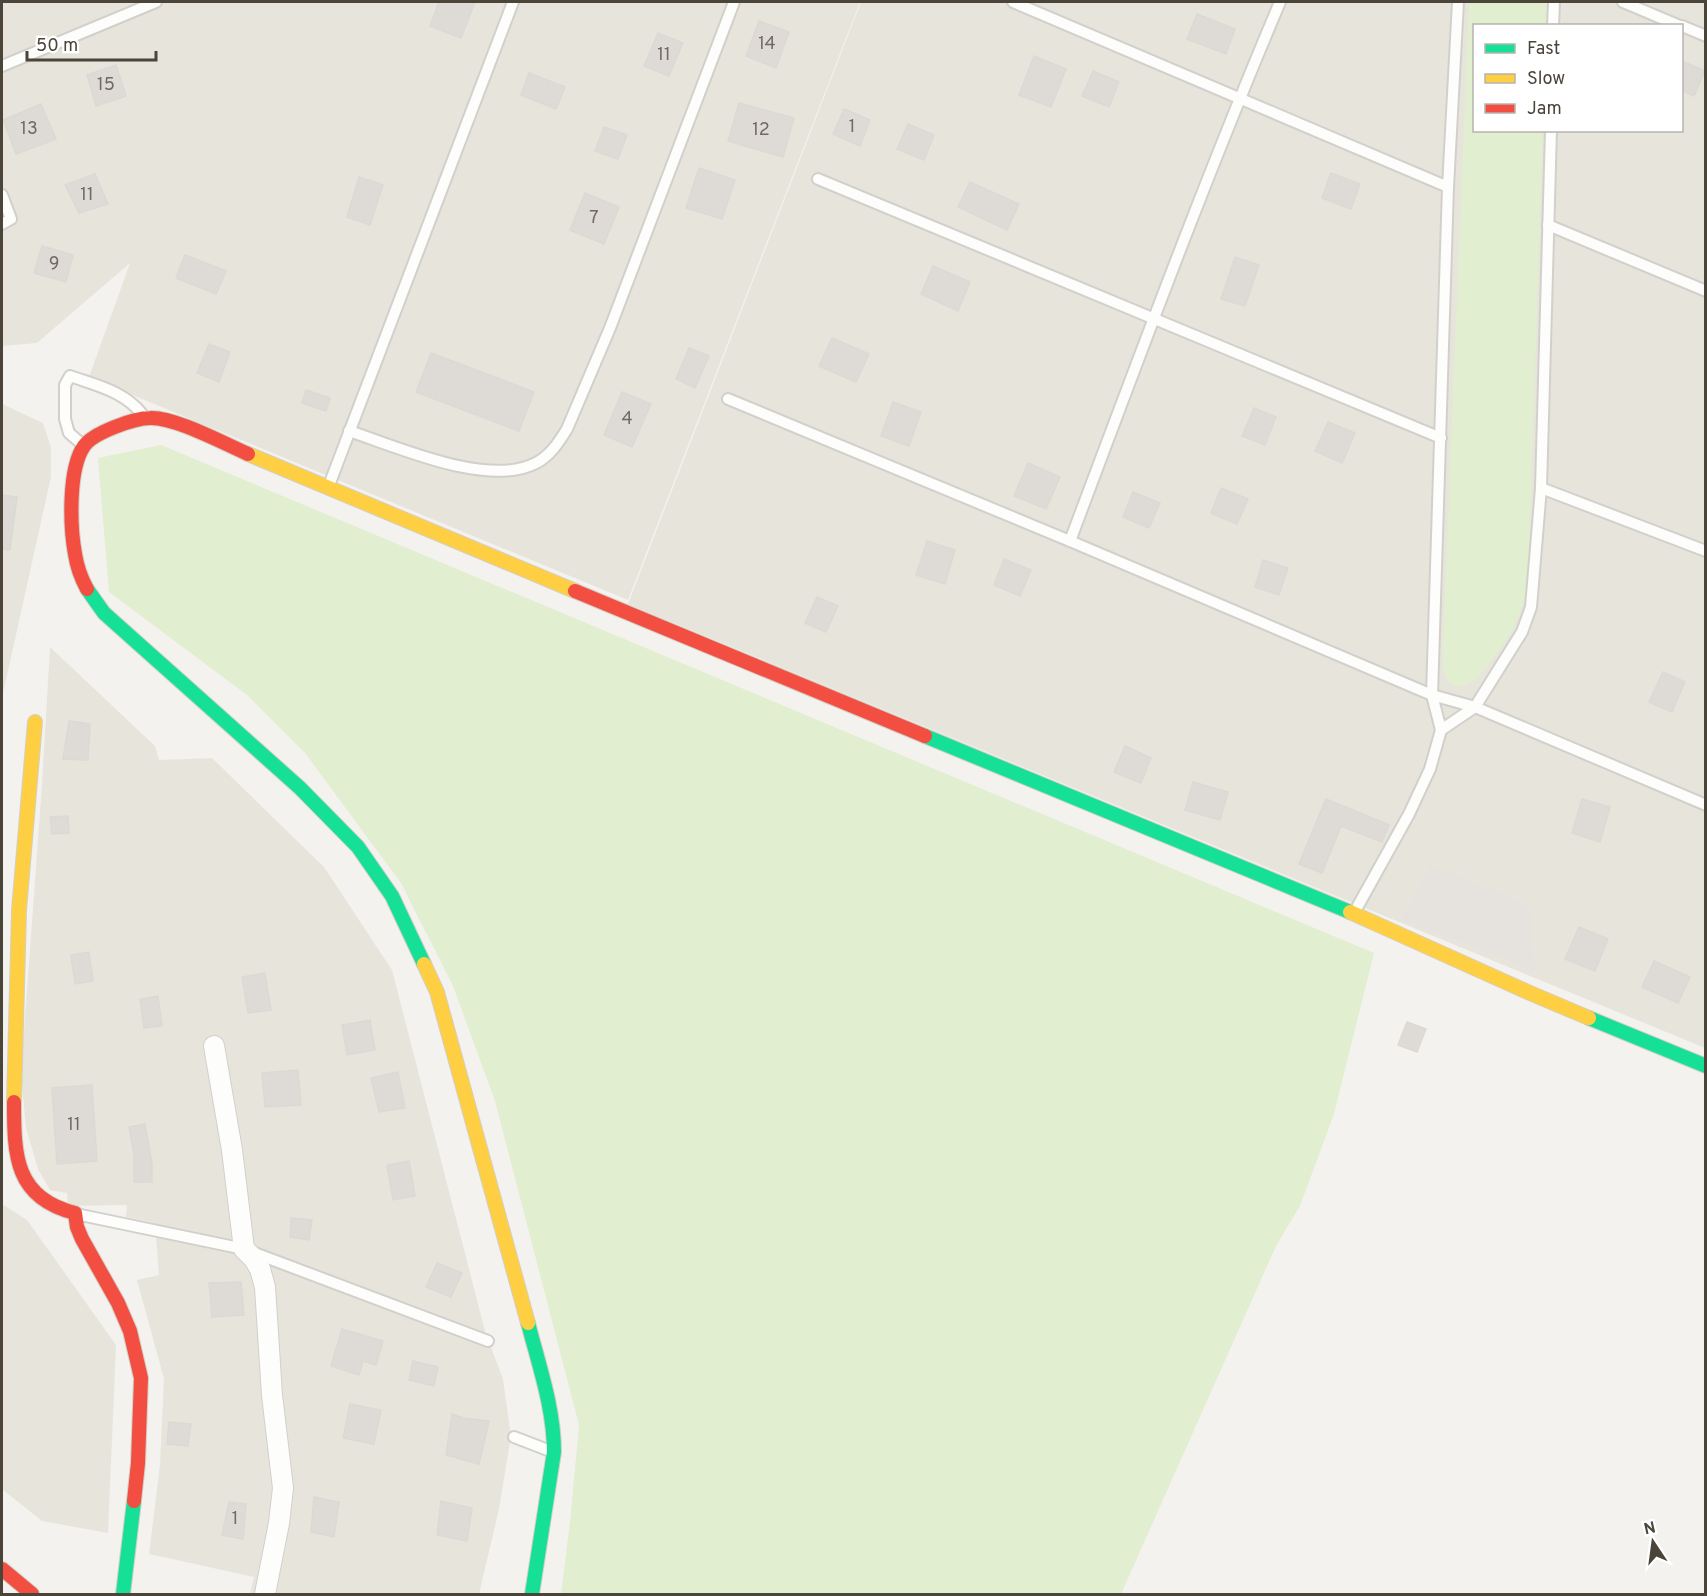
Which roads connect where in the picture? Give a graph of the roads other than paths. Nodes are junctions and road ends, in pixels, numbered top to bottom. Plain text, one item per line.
1 (156, 2) edge
2 (513, 2) edge
3 (734, 2) edge
4 (1013, 2) edge
5 (1280, 2) edge
6 (1458, 2) edge
7 (1554, 2) edge
8 (1623, 2) edge
9 (1553, 24) edge
10 (1676, 24) edge
11 (1683, 27) edge
12 (1706, 36) edge
13 (2, 66) edge
14 (1240, 97) junction
15 (1551, 132) edge
16 (818, 179) dead end
17 (1448, 187) junction
18 (2, 195) edge
19 (2, 224) edge
20 (1548, 225) junction
21 (1706, 291) edge
22 (1153, 319) junction
23 (728, 399) dead end
24 (145, 417) junction
25 (350, 431) junction
26 (1441, 438) junction
27 (83, 445) junction
28 (328, 488) junction
29 (1541, 488) junction
30 (1070, 541) junction
31 (1706, 551) edge
32 (1432, 695) junction
33 (1475, 707) junction
34 (35, 722) dead end
35 (1441, 730) junction
36 (1706, 805) edge
37 (1354, 913) junction
38 (214, 1046) dead end
39 (1706, 1066) edge
40 (75, 1214) junction
41 (244, 1249) junction
42 (488, 1341) dead end
43 (514, 1437) dead end
44 (554, 1452) junction
45 (2, 1569) edge
46 (32, 1594) edge
47 (123, 1594) edge
48 (265, 1594) edge
49 (532, 1594) edge

1 - 13 lane
2 - 25 lane
3 - 25 lane
4 - 14 lane
5 - 14 lane
6 - 17 lane
7 - 9 lane
8 - 10 lane
11 - 12 lane
14 - 17 lane
14 - 22 lane
15 - 20 lane
16 - 22 lane
17 - 26 lane
18 - 19 lane
20 - 21 lane
20 - 29 lane
22 - 26 lane
22 - 30 lane
23 - 30 lane
24 - 27 street
24 - 27 lane
24 - 28 street
25 - 28 lane
26 - 32 lane
27 - 44 street
28 - 37 street
29 - 31 lane
29 - 33 lane
30 - 32 lane
32 - 33 lane
32 - 35 lane
33 - 35 lane
33 - 36 lane
34 - 40 street
35 - 37 lane
37 - 39 street
38 - 41 street
40 - 41 lane
40 - 47 street
41 - 42 lane
41 - 48 street
43 - 44 lane
44 - 49 street
45 - 46 street

